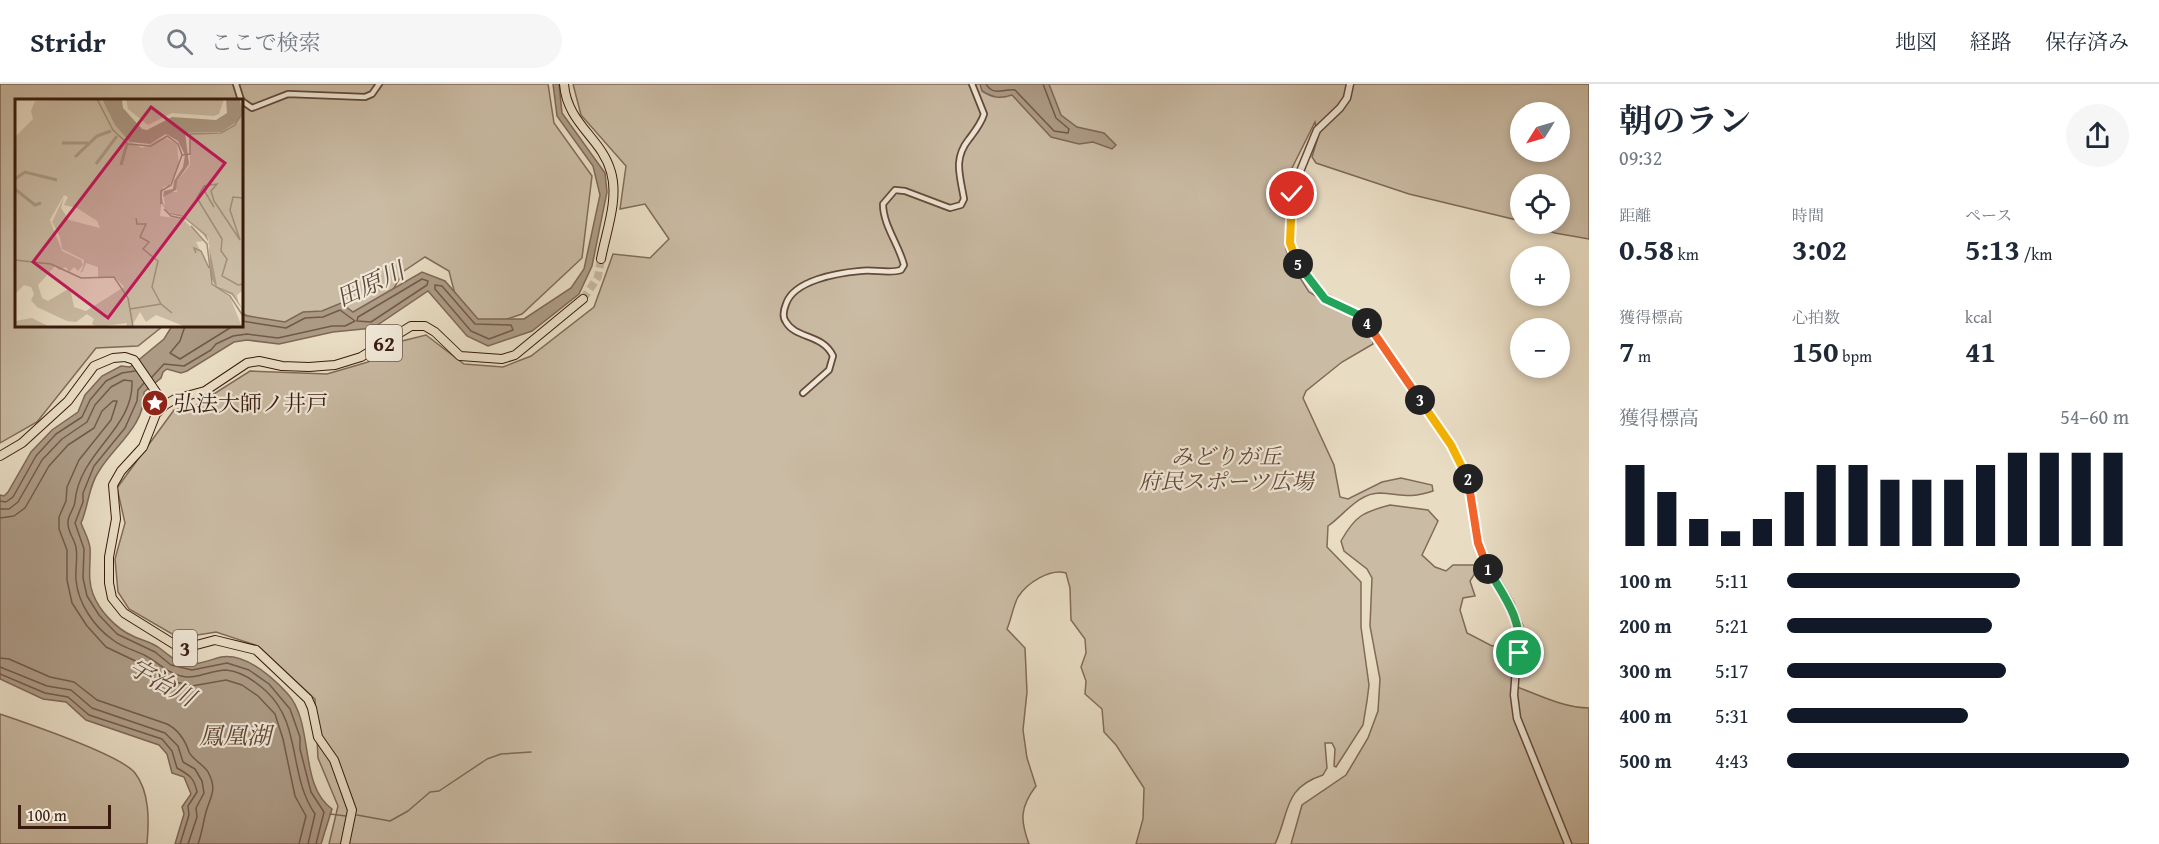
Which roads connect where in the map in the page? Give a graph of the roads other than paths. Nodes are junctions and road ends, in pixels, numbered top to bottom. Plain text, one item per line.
1 (238, 84) edge
2 (379, 84) edge
3 (564, 84) edge
4 (972, 84) edge
5 (1350, 84) edge
6 (241, 99) edge
7 (243, 102) edge
8 (601, 259) tunnel mouth
9 (583, 299) tunnel mouth
10 (803, 393) dead end
11 (163, 402) junction
12 (0, 456) edge
13 (345, 844) edge
14 (1568, 844) edge

1 - 6 street
2 - 7 street
3 - 8 main road
4 - 10 street
5 - 14 street
9 - 11 main road, 62
11 - 12 main road
11 - 13 main road, 3

